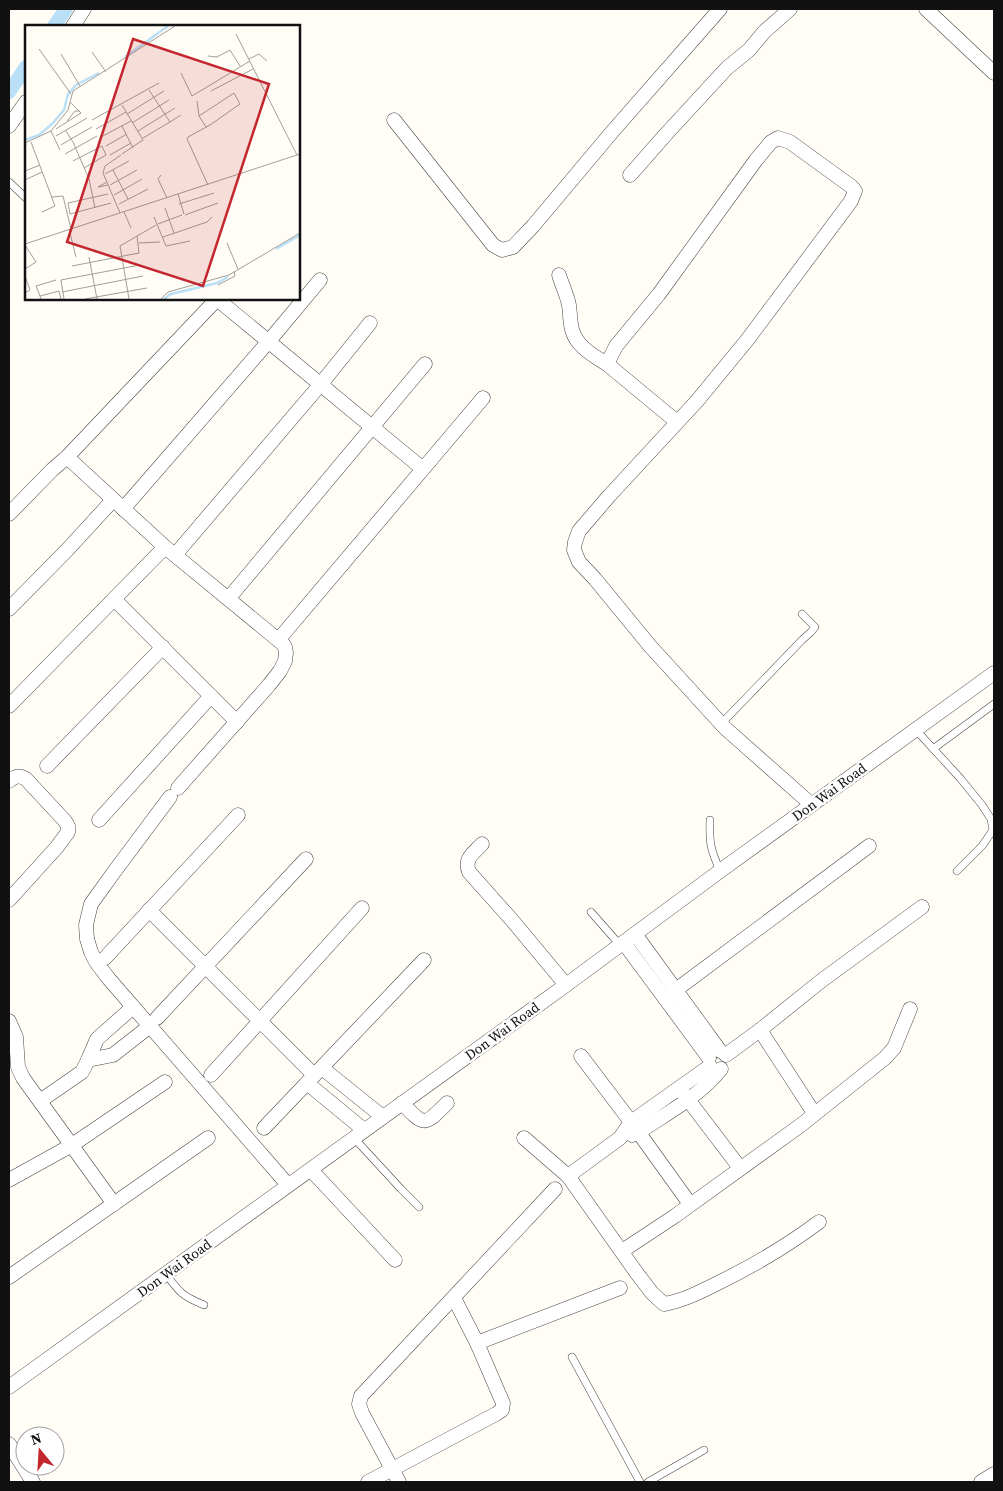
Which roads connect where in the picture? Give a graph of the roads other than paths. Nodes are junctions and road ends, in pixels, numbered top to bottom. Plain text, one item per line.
1 (84, 9) edge
2 (720, 9) edge
3 (790, 9) edge
4 (926, 9) edge
5 (74, 25) edge
6 (994, 73) edge
7 (25, 103) edge
8 (394, 120) dead end
9 (9, 126) edge
10 (630, 175) dead end
11 (9, 182) edge
12 (25, 197) edge
13 (559, 275) dead end
14 (320, 280) dead end
15 (216, 300) edge
16 (218, 300) edge
17 (370, 323) dead end
18 (269, 341) junction
19 (425, 364) dead end
20 (607, 364) junction
21 (320, 384) junction
22 (483, 398) dead end
23 (677, 422) junction
24 (372, 426) junction
25 (67, 458) junction
26 (423, 469) junction
27 (118, 504) junction
28 (9, 514) edge
29 (170, 551) junction
30 (114, 599) junction
31 (228, 600) junction
32 (9, 608) edge
33 (802, 614) dead end
34 (278, 639) junction
35 (163, 647) junction
36 (994, 673) edge
37 (211, 696) junction
38 (994, 704) edge
39 (9, 706) edge
40 (237, 722) junction
41 (722, 724) junction
42 (916, 730) junction
43 (933, 749) junction
44 (47, 766) dead end
45 (9, 781) edge
46 (812, 805) junction
47 (238, 815) dead end
48 (99, 820) dead end
49 (710, 820) dead end
50 (482, 844) dead end
51 (869, 846) dead end
52 (306, 859) dead end
53 (720, 871) junction
54 (957, 871) dead end
55 (9, 900) edge
56 (922, 907) dead end
57 (362, 908) dead end
58 (149, 910) junction
59 (591, 912) dead end
60 (626, 941) junction
61 (104, 958) dead end
62 (424, 960) dead end
63 (205, 967) junction
64 (566, 985) junction
65 (670, 994) junction
66 (133, 1007) junction
67 (910, 1009) dead end
68 (260, 1021) junction
69 (9, 1022) edge
70 (154, 1022) junction
71 (760, 1030) junction
72 (581, 1056) dead end
73 (88, 1060) junction
74 (717, 1060) junction
75 (212, 1075) dead end
76 (314, 1076) junction
77 (165, 1082) dead end
78 (684, 1093) junction
79 (40, 1101) junction
80 (402, 1103) junction
81 (447, 1103) dead end
82 (814, 1113) junction
83 (383, 1117) junction
84 (635, 1127) junction
85 (264, 1128) dead end
86 (359, 1134) junction
87 (208, 1138) dead end
88 (524, 1138) dead end
89 (72, 1145) junction
90 (740, 1168) junction
91 (311, 1170) junction
92 (568, 1176) junction
93 (9, 1180) edge
94 (288, 1185) junction
95 (555, 1189) dead end
96 (114, 1204) junction
97 (690, 1204) junction
98 (419, 1207) dead end
99 (820, 1222) dead end
100 (622, 1252) junction
101 (395, 1260) dead end
102 (166, 1274) junction
103 (9, 1276) edge
104 (620, 1288) dead end
105 (454, 1298) junction
106 (204, 1305) dead end
107 (477, 1343) junction
108 (572, 1357) dead end
109 (9, 1387) edge
110 (9, 1444) edge
111 (704, 1450) dead end
112 (392, 1469) junction
113 (994, 1474) edge
114 (33, 1482) edge
115 (368, 1482) edge
116 (399, 1482) edge
117 (640, 1482) edge
118 (648, 1482) edge
119 (981, 1482) edge

1 - 5 street
2 - 8 street
3 - 10 street
4 - 6 street
7 - 9 street
11 - 12 lane
13 - 20 street
14 - 18 street
15 - 25 street
16 - 18 street
17 - 21 street
18 - 21 street
18 - 27 street
19 - 24 street
20 - 23 street
20 - 23 street
21 - 24 street
21 - 29 street
22 - 26 street
23 - 41 street
24 - 26 street
24 - 31 street
25 - 27 street
25 - 28 street
26 - 34 street
27 - 29 street
27 - 32 street
29 - 30 street
29 - 31 street
30 - 35 street
30 - 39 street
31 - 34 street
33 - 41 lane
34 - 40 street
35 - 37 street
35 - 44 street
36 - 42 street, Don Wai Road
37 - 40 street
37 - 48 street
38 - 43 lane
40 - 66 street
41 - 46 street
42 - 43 lane
42 - 46 street, Don Wai Road
43 - 54 lane
45 - 55 street
46 - 53 street, Don Wai Road
47 - 58 street
49 - 53 lane
50 - 64 street
51 - 65 street
52 - 63 street
53 - 60 street, Don Wai Road
56 - 71 street
57 - 68 street
58 - 61 street
58 - 63 street
59 - 60 lane
60 - 64 street, Don Wai Road
60 - 65 street
62 - 76 street
63 - 68 street
63 - 70 street
64 - 80 street, Don Wai Road
65 - 74 street
66 - 70 street
66 - 73 street
67 - 82 street
68 - 75 street
68 - 76 street
69 - 79 street
70 - 73 street
70 - 94 street
71 - 74 street
71 - 82 street
72 - 84 street
73 - 79 street
74 - 78 street
76 - 83 street
76 - 85 street
76 - 86 street
77 - 89 street
78 - 84 street
78 - 90 street
79 - 89 street
80 - 81 street
80 - 83 street, Don Wai Road
82 - 90 street
83 - 86 street, Don Wai Road
84 - 92 street
84 - 97 street
86 - 91 street, Don Wai Road
86 - 98 lane
87 - 96 street
88 - 92 street
89 - 93 street
89 - 96 street
90 - 97 street
91 - 94 street, Don Wai Road
91 - 101 street
92 - 100 street
94 - 102 street, Don Wai Road
95 - 105 street
96 - 103 street
97 - 100 street
99 - 100 street
102 - 106 lane
102 - 109 street, Don Wai Road
104 - 107 street
105 - 107 street
105 - 112 street
107 - 112 street
108 - 117 lane
110 - 114 street
111 - 118 lane
112 - 115 street
112 - 116 street
113 - 119 street

